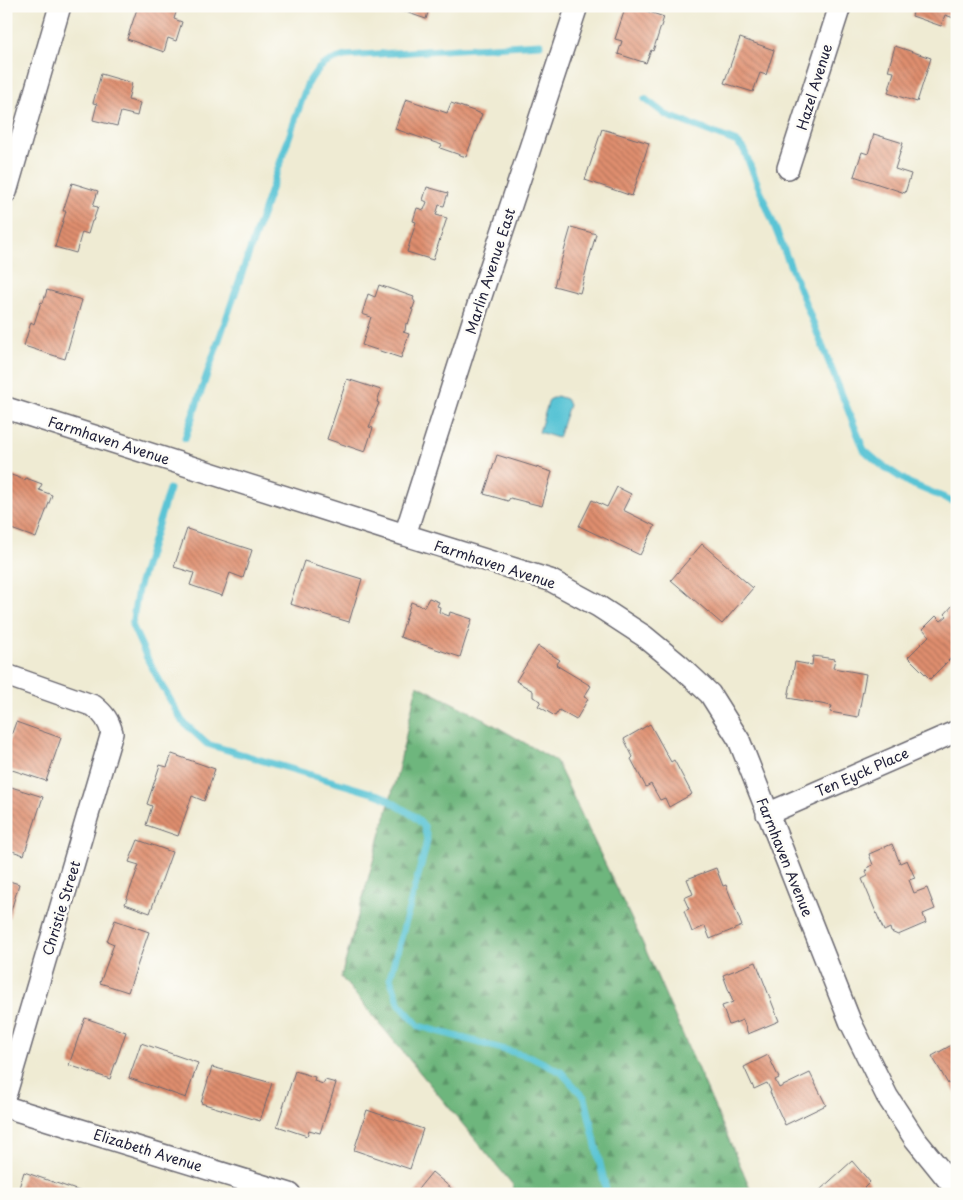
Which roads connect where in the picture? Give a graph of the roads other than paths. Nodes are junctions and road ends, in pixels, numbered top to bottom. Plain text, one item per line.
1 (60, 6) edge
2 (577, 6) edge
3 (840, 6) edge
4 (788, 168) dead end
5 (6, 192) edge
6 (6, 408) edge
7 (405, 535) junction
8 (6, 675) edge
9 (957, 731) edge
10 (767, 814) junction
11 (6, 1093) edge
12 (6, 1107) edge
13 (957, 1191) edge
14 (290, 1194) edge

1 - 5 street
2 - 7 street, Marlin Avenue East
3 - 4 street, Hazel Avenue
6 - 7 street, Farmhaven Avenue
7 - 10 street, Farmhaven Avenue
8 - 11 street, Christie Street
9 - 10 street, Ten Eyck Place
10 - 13 street, Farmhaven Avenue
12 - 14 street, Elizabeth Avenue

